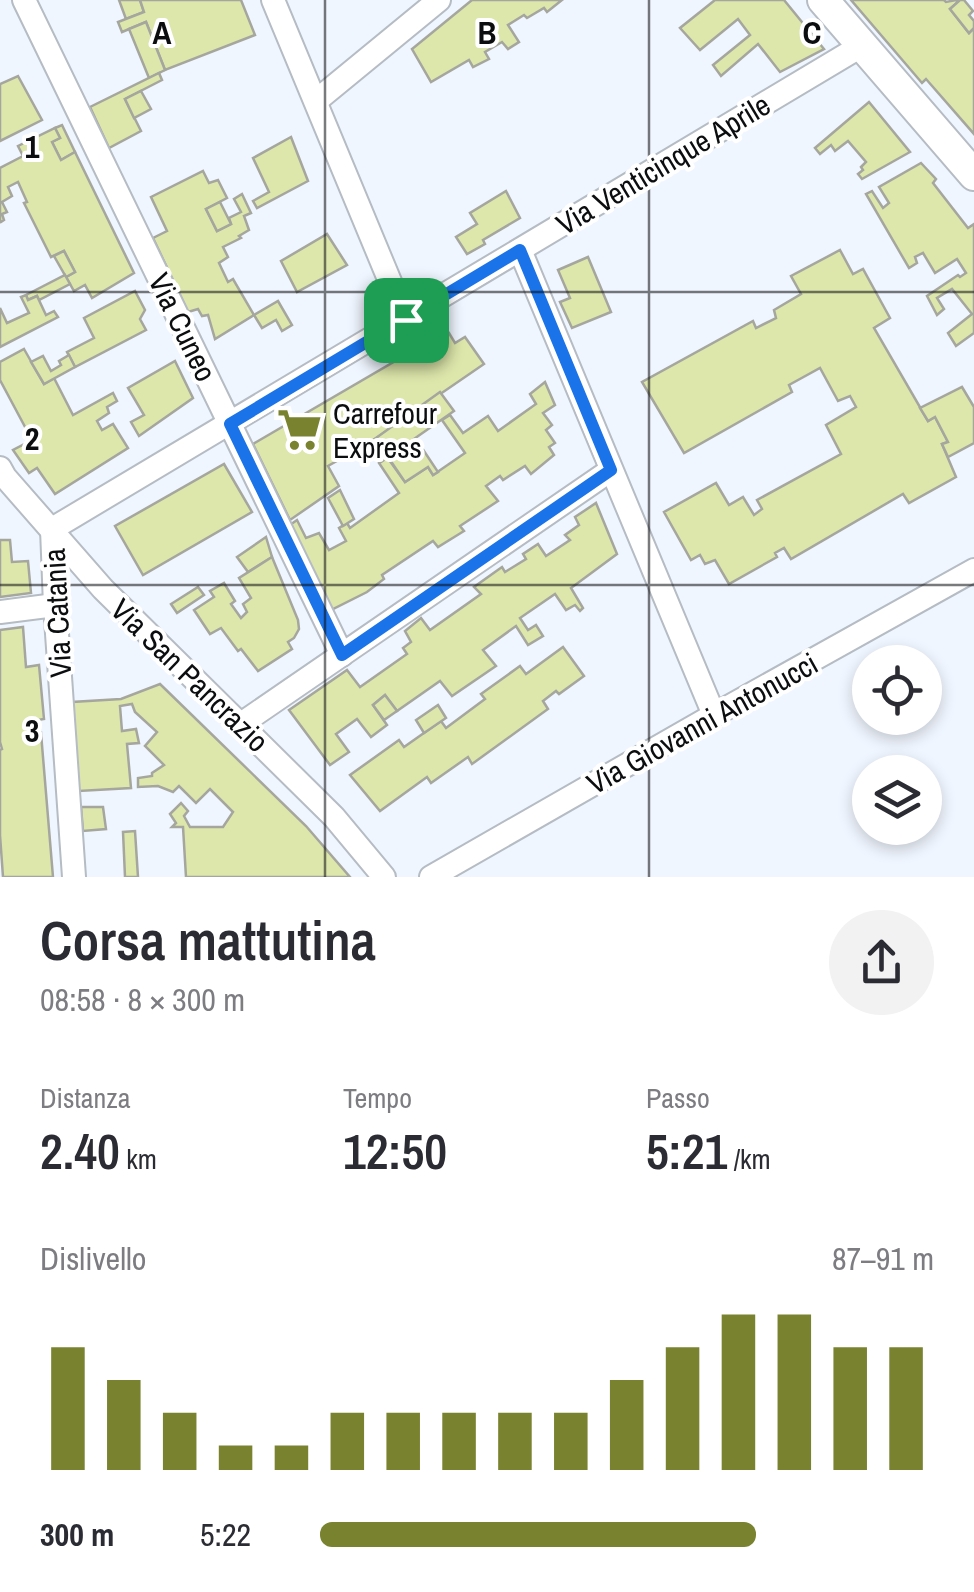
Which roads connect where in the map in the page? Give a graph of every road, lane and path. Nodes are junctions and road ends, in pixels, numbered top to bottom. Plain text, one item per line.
1 (24, 0) edge
2 (273, 0) edge
3 (439, 0) edge
4 (823, 0) edge
5 (862, 46) junction
6 (316, 100) junction
7 (974, 175) edge
8 (520, 250) junction
9 (406, 320) junction
10 (230, 424) junction
11 (0, 468) edge
12 (611, 470) junction
13 (52, 530) junction
14 (974, 570) edge
15 (55, 605) junction
16 (0, 612) edge
17 (342, 655) junction
18 (714, 715) junction
19 (240, 724) junction
20 (74, 877) edge
21 (384, 877) edge
22 (431, 877) edge

1 - 10 street, Via Cuneo
2 - 6 street
3 - 6 street
4 - 5 main road
5 - 7 main road
5 - 8 street, Via Venticinque Aprile
6 - 9 street
8 - 9 street, Via Venticinque Aprile
8 - 12 street
9 - 10 street, Via Venticinque Aprile
10 - 13 street, Via Venticinque Aprile
10 - 17 street, Via Cuneo
11 - 13 street, Via San Pancrazio
12 - 17 street
12 - 18 street
13 - 15 street, Via Catania
13 - 19 street, Via San Pancrazio
14 - 18 street, Via Giovanni Antonucci
15 - 16 street
15 - 20 street, Via Catania
17 - 19 street
18 - 22 street, Via Giovanni Antonucci
19 - 21 street, Via San Pancrazio

